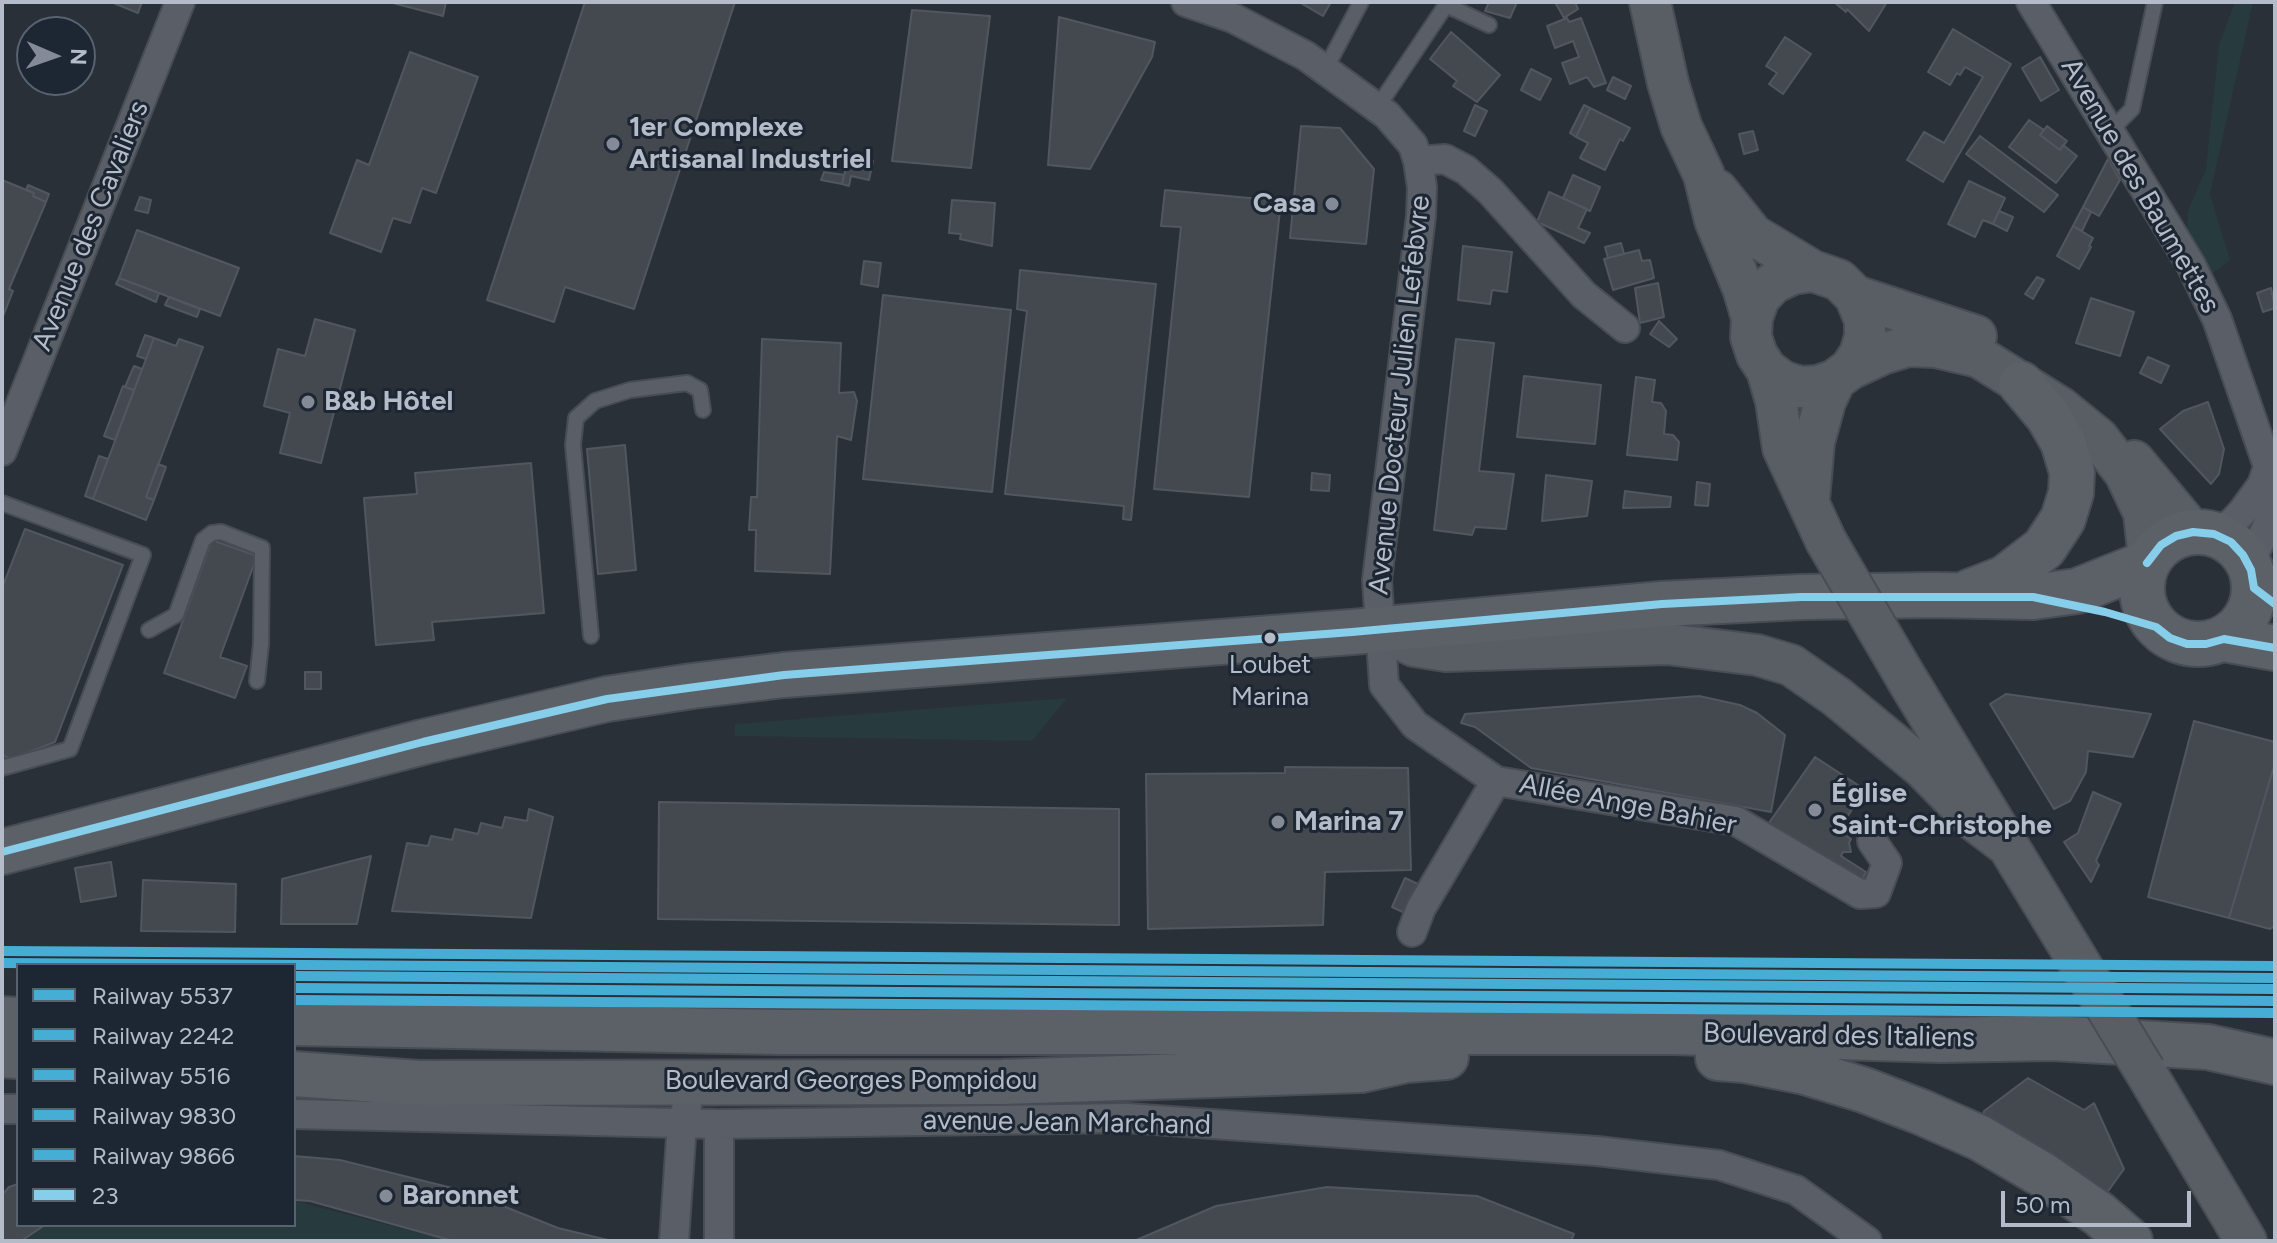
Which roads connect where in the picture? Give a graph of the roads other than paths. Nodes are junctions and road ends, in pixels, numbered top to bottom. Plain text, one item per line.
1 (180, 2) edge
2 (1186, 2) edge
3 (1361, 2) edge
4 (1650, 2) edge
5 (2031, 2) edge
6 (2155, 2) edge
7 (1489, 25) dead end
8 (1325, 70) junction
9 (1377, 108) junction
10 (2110, 131) junction
11 (1418, 161) junction
12 (1704, 175) junction
13 (1813, 271) junction
14 (1855, 296) junction
15 (1752, 318) junction
16 (1625, 328) dead end
17 (1767, 370) junction
18 (1842, 375) junction
19 (2021, 384) junction
20 (11, 401) edge
21 (703, 410) dead end
22 (2, 451) edge
23 (2268, 466) junction
24 (2, 503) edge
25 (1817, 524) junction
26 (2204, 533) junction
27 (2148, 561) junction
28 (2260, 588) edge
29 (1959, 595) junction
30 (2033, 597) junction
31 (2156, 627) junction
32 (1379, 629) junction
33 (149, 630) dead end
34 (591, 636) dead end
35 (2224, 639) junction
36 (2275, 648) edge
37 (257, 681) dead end
38 (2, 768) edge
39 (1496, 781) junction
40 (1872, 841) dead end
41 (2008, 846) junction
42 (2, 852) edge
43 (1412, 932) dead end
44 (296, 1023) edge
45 (780, 1032) junction
46 (1941, 1040) junction
47 (1403, 1046) junction
48 (2275, 1062) edge
49 (296, 1074) edge
50 (783, 1081) junction
51 (688, 1102) junction
52 (1921, 1112) junction
53 (296, 1114) edge
54 (719, 1124) junction
55 (674, 1241) edge
56 (719, 1241) edge
57 (1867, 1241) edge
58 (2130, 1241) edge
59 (2246, 1241) edge

1 - 20 street, Avenue des Cavaliers
2 - 8 street, Avenue Docteur Julien Lefebvre
3 - 8 lane
4 - 12 main road
5 - 10 street, Avenue des Baumettes
6 - 10 lane
7 - 9 lane
8 - 9 street, Avenue Docteur Julien Lefebvre
9 - 11 street, Avenue Docteur Julien Lefebvre
10 - 23 street, Avenue des Baumettes
11 - 16 street
11 - 32 street, Avenue Docteur Julien Lefebvre
12 - 13 main road
12 - 15 main road
13 - 14 main road
13 - 15 main road
14 - 18 main road
14 - 26 main road
15 - 17 main road
17 - 18 main road
17 - 25 main road
18 - 19 main road
18 - 25 main road
19 - 27 main road
19 - 29 main road
20 - 22 street, Avenue des Cavaliers
21 - 34 lane
23 - 26 street
23 - 28 street, Avenue des Baumettes
24 - 38 lane
25 - 41 main road, bridge
26 - 27 main road
26 - 28 main road
27 - 30 main road
27 - 31 main road
28 - 35 main road
29 - 30 main road
29 - 32 main road
30 - 31 main road
31 - 35 main road
32 - 39 street, Avenue Docteur Julien Lefebvre
32 - 41 main road
32 - 42 main road
33 - 37 lane
35 - 36 main road
39 - 40 street, Allée Ange Bahier
39 - 43 street
41 - 59 main road, bridge
44 - 45 main road, Boulevard Georges Pompidou
45 - 47 main road, Boulevard Georges Pompidou
45 - 51 main road
46 - 47 main road, Boulevard des Italiens
46 - 48 main road, Boulevard des Italiens
46 - 52 main road
47 - 50 main road, Boulevard Georges Pompidou
47 - 52 main road, Boulevard des Italiens
49 - 51 main road, Boulevard Georges Pompidou
50 - 51 main road, Boulevard Georges Pompidou
50 - 54 street
51 - 53 street, avenue Jean Marchand
51 - 54 street, avenue Jean Marchand
51 - 55 street
52 - 58 main road, Boulevard des Italiens
54 - 56 street
54 - 57 street, avenue Jean Marchand

